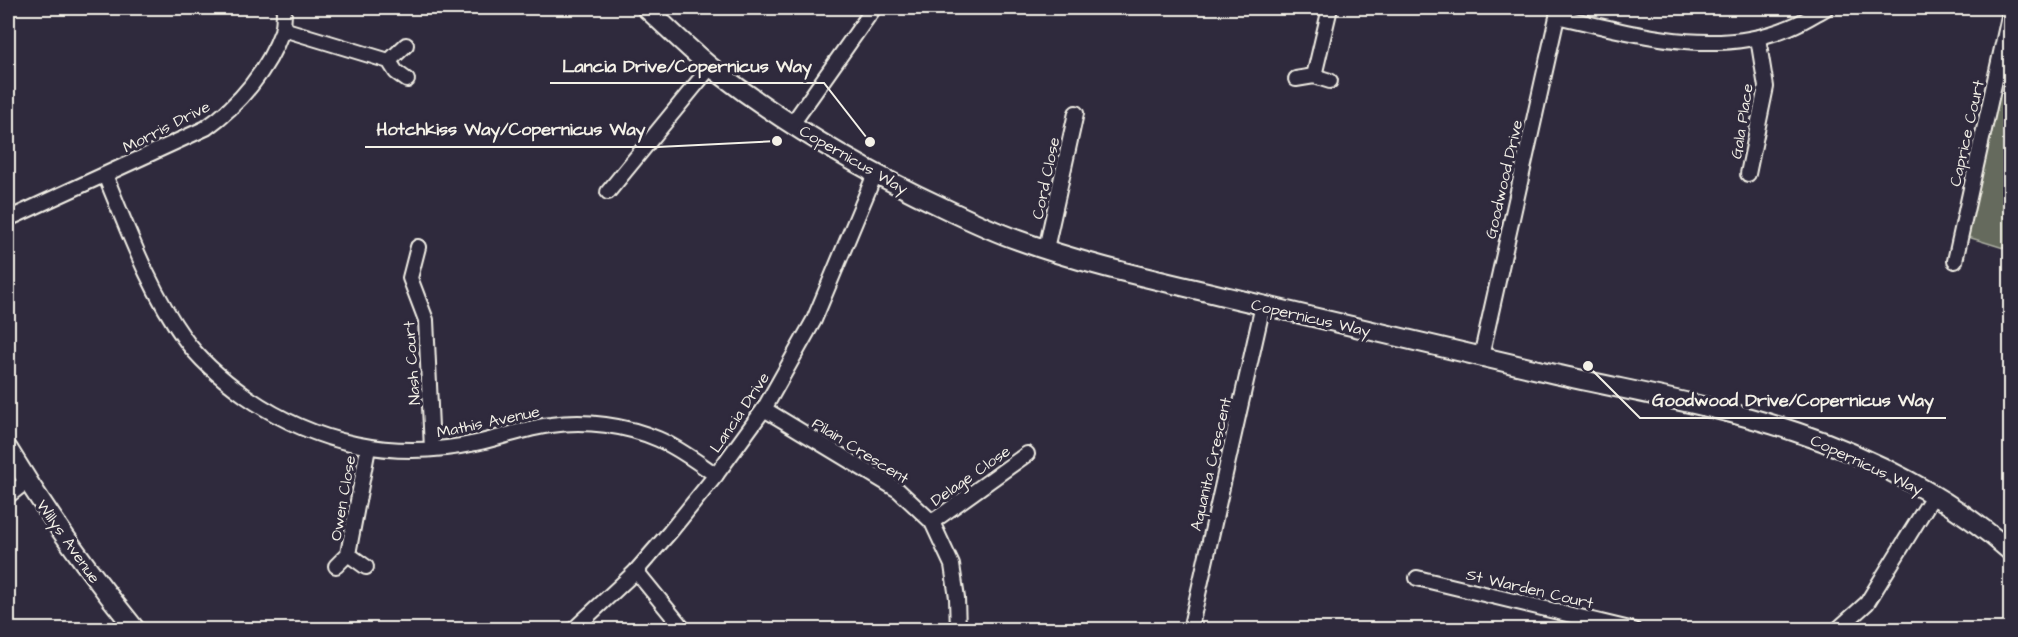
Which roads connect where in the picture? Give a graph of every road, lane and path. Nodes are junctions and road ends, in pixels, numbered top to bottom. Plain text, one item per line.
1 (284, 8) edge
2 (646, 8) edge
3 (874, 8) edge
4 (1330, 8) edge
5 (1826, 8) edge
6 (1558, 12) edge
7 (2010, 12) edge
8 (283, 29) junction
9 (1758, 38) junction
10 (406, 45) dead end
11 (389, 61) junction
12 (711, 66) junction
13 (1314, 76) junction
14 (1296, 79) dead end
15 (408, 80) dead end
16 (1330, 81) dead end
17 (1076, 113) dead end
18 (792, 124) junction
19 (875, 174) junction
20 (1748, 174) dead end
21 (105, 175) junction
22 (608, 192) dead end
23 (8, 219) edge
24 (418, 248) dead end
25 (1046, 249) junction
26 (1955, 261) dead end
27 (1263, 305) junction
28 (1481, 357) junction
29 (764, 409) junction
30 (368, 448) junction
31 (8, 449) edge
32 (432, 449) junction
33 (1027, 454) dead end
34 (716, 475) junction
35 (27, 481) junction
36 (8, 496) edge
37 (1933, 496) junction
38 (932, 522) junction
39 (2010, 551) edge
40 (348, 554) junction
41 (336, 566) dead end
42 (366, 567) dead end
43 (636, 571) junction
44 (1417, 578) dead end
45 (136, 630) edge
46 (573, 630) edge
47 (684, 630) edge
48 (958, 630) edge
49 (1190, 630) edge
50 (1634, 630) edge
51 (1837, 630) edge

1 - 8 street, Morris Drive
2 - 12 street, Copernicus Way
3 - 18 street
4 - 13 street
5 - 9 street
6 - 9 street
6 - 28 street, Goodwood Drive
7 - 26 street, Caprice Court
8 - 11 street
8 - 21 street, Morris Drive
9 - 20 street, Gala Place
10 - 11 street
11 - 15 street
12 - 18 street, Copernicus Way
12 - 22 street
13 - 14 street
13 - 16 street
17 - 25 street, Cord Close
18 - 19 street, Copernicus Way
19 - 25 street, Copernicus Way
19 - 29 street, Lancia Drive
21 - 23 street, Morris Drive
21 - 30 street, Mathis Avenue
24 - 32 street, Nash Court
25 - 27 street, Copernicus Way
27 - 28 street, Copernicus Way
27 - 49 street, Aquanita Crescent
28 - 37 street, Copernicus Way
29 - 34 street, Lancia Drive
29 - 38 street, Pilain Crescent
30 - 32 street, Mathis Avenue
30 - 40 street, Owen Close
31 - 35 street, Willys Avenue
32 - 34 street, Mathis Avenue
33 - 38 street, Delage Close
34 - 43 street, Lancia Drive
35 - 36 street
35 - 45 street, Willys Avenue
37 - 39 street, Copernicus Way
37 - 51 street
38 - 48 street, Pilain Crescent
40 - 41 street, Owen Close
40 - 42 street, Owen Close
43 - 46 street, Lancia Drive
43 - 47 street
44 - 50 street, St Warden Court

